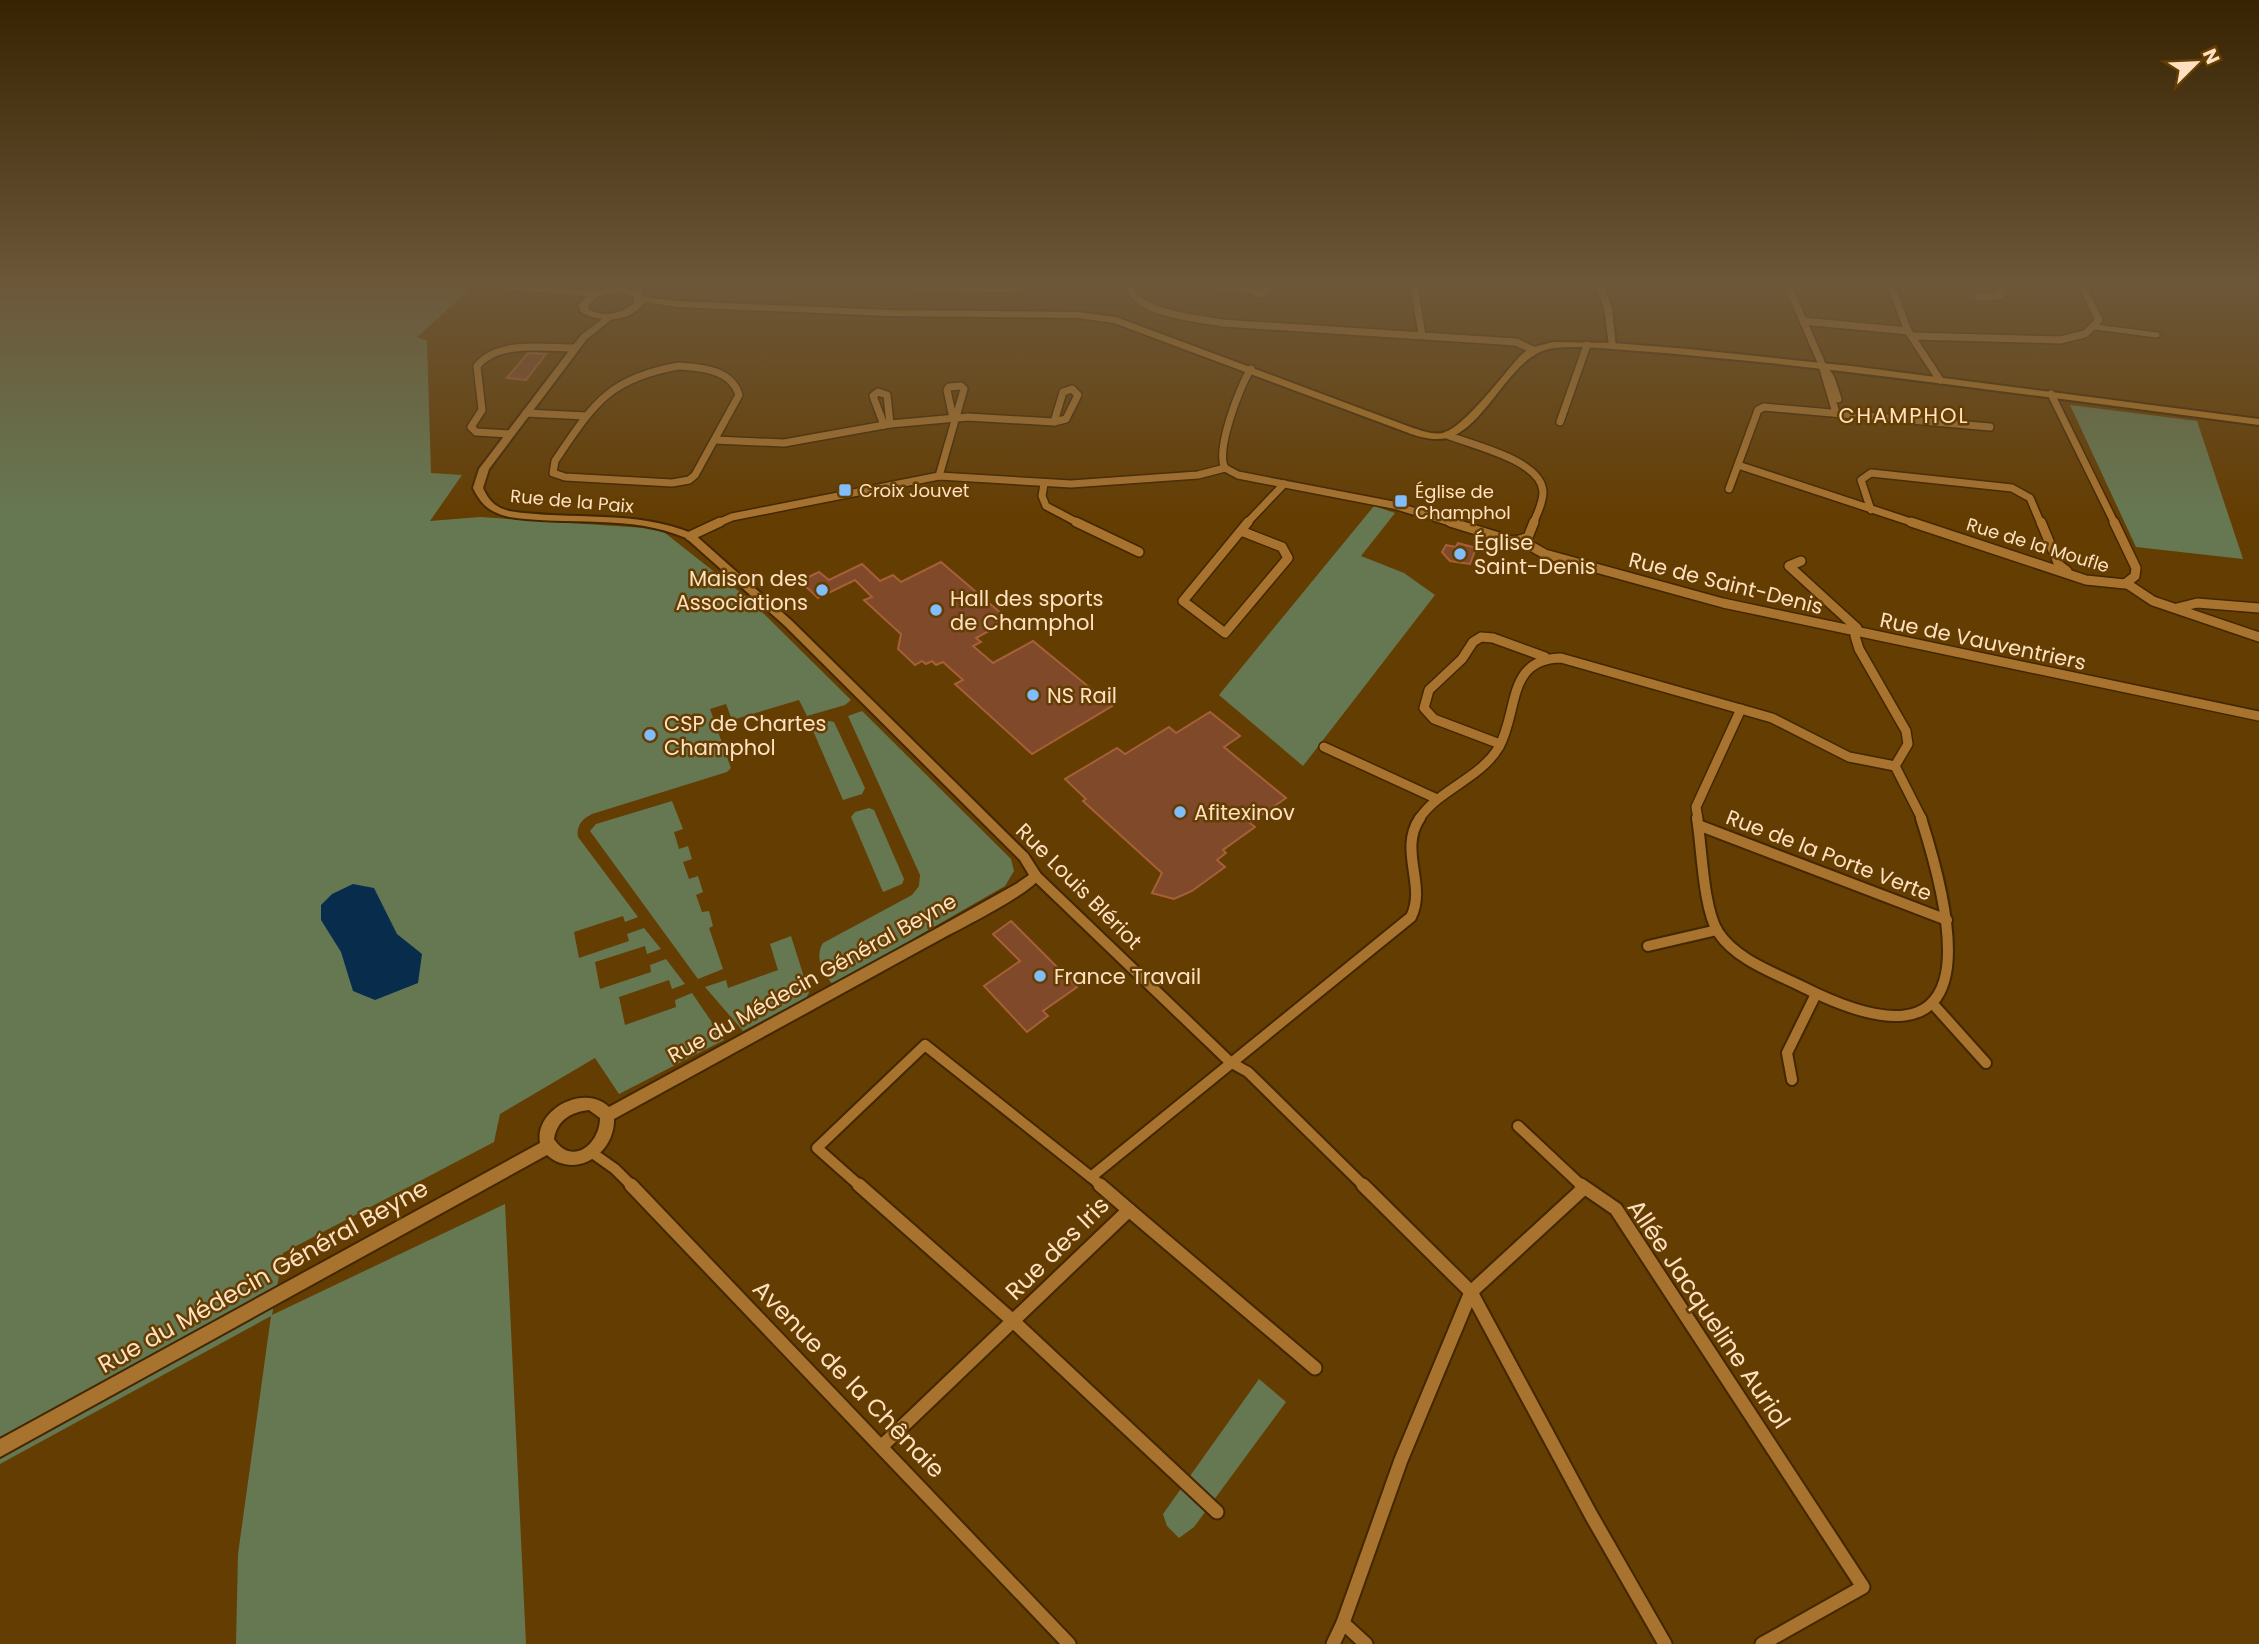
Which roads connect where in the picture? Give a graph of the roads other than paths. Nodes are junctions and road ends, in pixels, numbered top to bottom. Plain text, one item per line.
1 (478, 363) edge
2 (564, 363) edge
3 (1234, 363) edge
4 (1519, 363) edge
5 (1581, 363) edge
6 (1796, 363) edge
7 (1928, 363) edge
8 (1821, 365) junction
9 (1251, 369) junction
10 (1940, 380) junction
11 (2051, 394) junction
12 (526, 413) junction
13 (1840, 413) junction
14 (586, 416) junction
15 (953, 418) junction
16 (1054, 422) junction
17 (1560, 422) dead end
18 (2259, 422) edge
19 (1990, 427) dead end
20 (510, 434) junction
21 (1447, 435) junction
22 (715, 440) junction
23 (1738, 465) junction
24 (1225, 468) junction
25 (939, 477) junction
26 (1044, 484) junction
27 (1284, 484) junction
28 (1729, 489) dead end
29 (1871, 510) junction
30 (1241, 531) junction
31 (690, 536) junction
32 (1520, 540) junction
33 (1139, 552) dead end
34 (1801, 561) dead end
35 (2077, 577) junction
36 (2126, 583) junction
37 (2176, 608) junction
38 (2259, 608) edge
39 (1855, 633) junction
40 (2259, 637) edge
41 (1545, 657) junction
42 (1741, 709) junction
43 (2259, 716) edge
44 (1500, 744) junction
45 (1324, 747) dead end
46 (1895, 765) junction
47 (1435, 798) junction
48 (1698, 825) junction
49 (1036, 876) junction
50 (1947, 920) junction
51 (1717, 930) junction
52 (1648, 946) dead end
53 (1816, 995) junction
54 (1933, 1004) junction
55 (1230, 1062) junction
56 (1986, 1063) dead end
57 (1791, 1080) dead end
58 (607, 1115) junction
59 (1518, 1126) dead end
60 (549, 1146) junction
61 (591, 1152) junction
62 (1091, 1177) junction
63 (1584, 1188) junction
64 (1129, 1210) junction
65 (1471, 1292) junction
66 (1013, 1321) junction
67 (1315, 1368) dead end
68 (882, 1446) junction
69 (0, 1448) edge
70 (1217, 1512) dead end
71 (1343, 1623) junction
72 (1069, 1644) edge
73 (1333, 1644) edge
74 (1366, 1644) edge
75 (1665, 1644) edge
76 (1762, 1644) edge

1 - 20 street
2 - 12 street, Rue de la Paix
3 - 9 main road
4 - 21 main road
5 - 17 street
6 - 8 main road
7 - 10 street
8 - 10 main road
8 - 13 street
9 - 21 main road
9 - 24 street
10 - 11 main road
11 - 18 main road
11 - 36 street, Rue de la Moufle
12 - 14 street
12 - 20 street, Rue de la Paix
13 - 19 street
13 - 23 street
14 - 22 street
14 - 22 street
15 - 16 street
15 - 22 street
15 - 25 street
16 - 16 street
20 - 31 street, Rue de la Paix
21 - 32 street
23 - 28 street
23 - 29 street, Rue de la Moufle
24 - 26 street
24 - 27 street, Rue de Saint-Denis
25 - 26 street
25 - 31 street
26 - 33 street
27 - 30 street
27 - 32 street, Rue de Saint-Denis
29 - 35 street, Rue de la Moufle
29 - 35 street
30 - 30 street
31 - 49 street, Rue Louis Blériot
32 - 39 street, Rue de Saint-Denis
34 - 39 street, Rue de Vauventriers
35 - 36 street, Rue de la Moufle
36 - 37 street
37 - 38 street
37 - 40 street
39 - 43 street, Rue de Vauventriers
39 - 46 street
41 - 42 street
41 - 44 street
41 - 44 street
42 - 46 street
42 - 48 street
44 - 47 street
45 - 47 street
46 - 50 street
47 - 55 street, Rue des Iris
48 - 50 street, Rue de la Porte Verte
48 - 51 street
49 - 55 street, Rue Louis Blériot
49 - 58 street, Rue du Médecin Général Beyne
50 - 54 street
51 - 52 street
51 - 53 street
53 - 54 street
53 - 57 street
54 - 56 street
55 - 62 street, Rue des Iris
55 - 65 street, Rue Louis Blériot
58 - 60 street
58 - 61 street
59 - 63 street, Allée Jacqueline Auriol
60 - 61 street
60 - 69 street, Rue du Médecin Général Beyne
61 - 68 street, Avenue de la Chênaie
62 - 64 street, Rue des Iris
62 - 66 street
63 - 65 street
63 - 76 street, Allée Jacqueline Auriol
64 - 66 street, Rue des Iris
64 - 67 street
65 - 71 street
65 - 75 street
66 - 68 street, Rue des Iris
66 - 70 street
68 - 72 street, Avenue de la Chênaie
71 - 73 street
71 - 74 street

